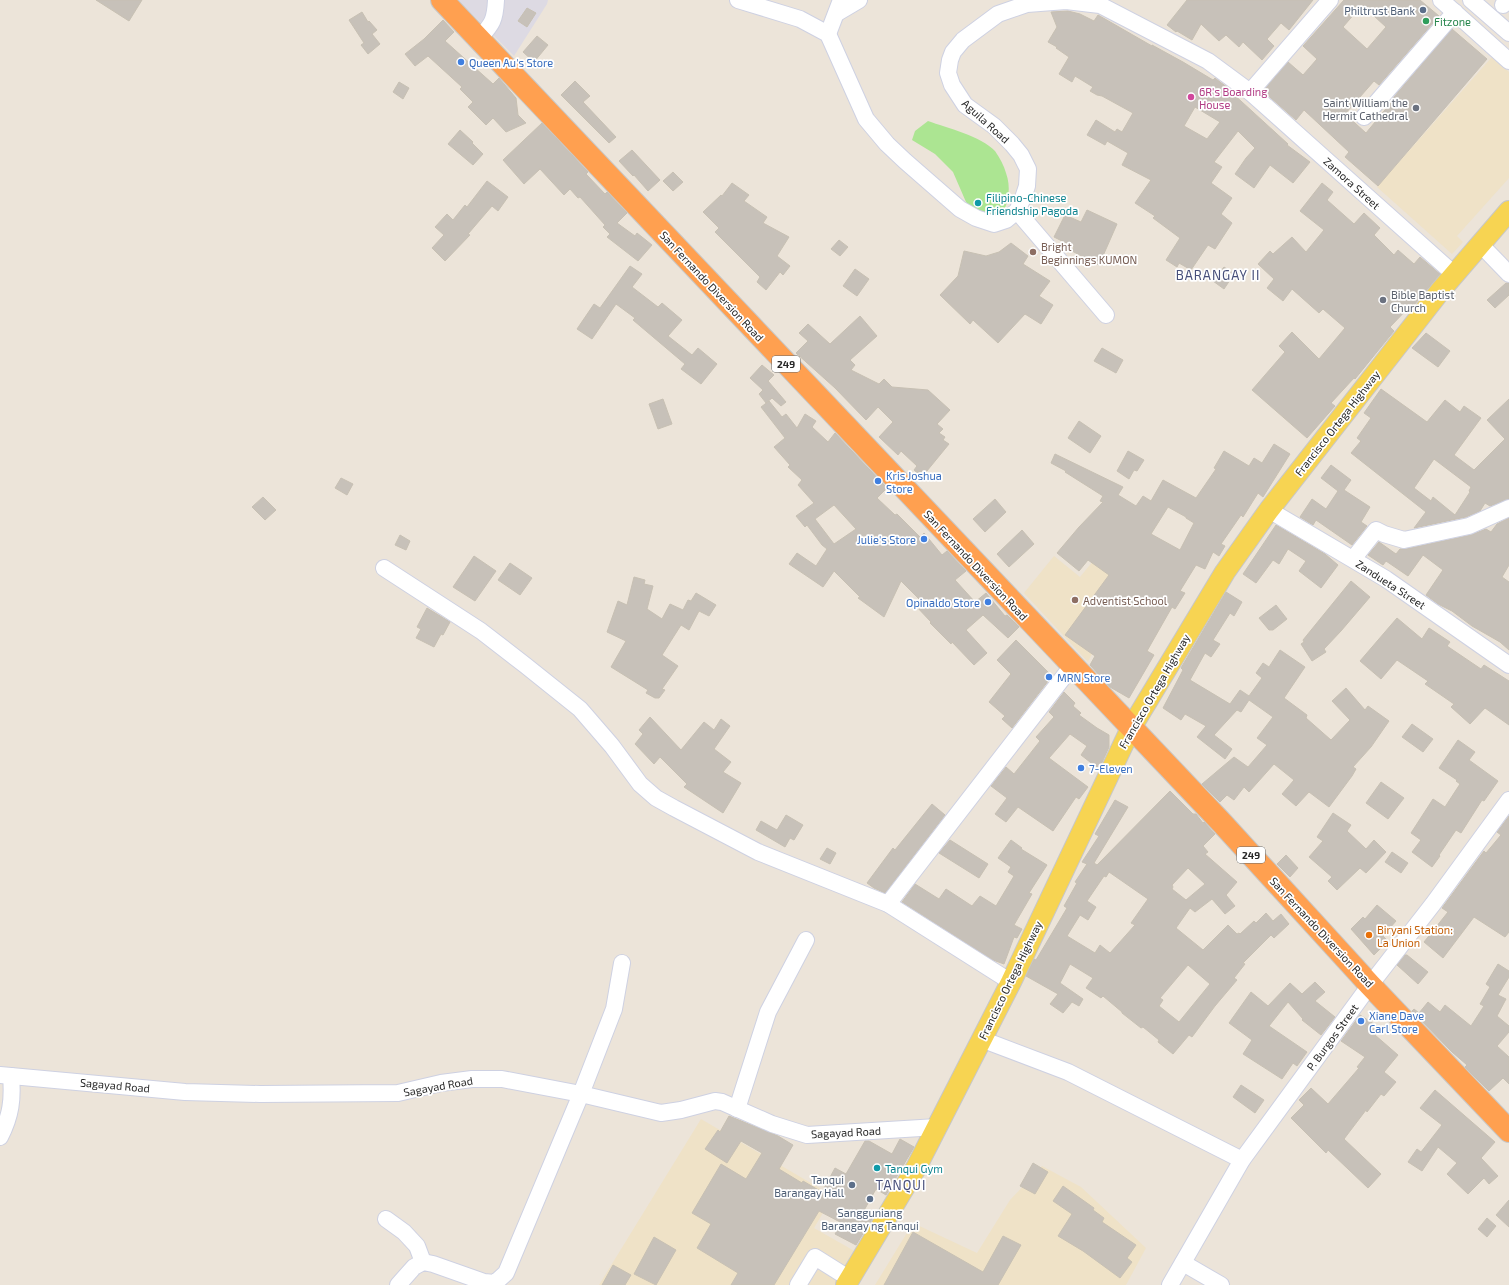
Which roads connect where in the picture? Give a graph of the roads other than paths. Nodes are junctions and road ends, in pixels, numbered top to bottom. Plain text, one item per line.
1 (442, 0) edge
2 (496, 0) edge
3 (738, 0) edge
4 (859, 0) edge
5 (1330, 0) edge
6 (1441, 0) edge
7 (1471, 0) edge
8 (755, 3) edge
9 (839, 6) edge
10 (1500, 9) edge
11 (1455, 12) junction
12 (1509, 33) edge
13 (828, 34) junction
14 (1479, 34) junction
15 (478, 39) junction
16 (1509, 60) edge
17 (1250, 92) junction
18 (1364, 117) dead end
19 (1017, 211) junction
20 (1509, 211) edge
21 (1481, 245) junction
22 (1454, 274) junction
23 (1509, 274) edge
24 (1106, 315) dead end
25 (1509, 508) edge
26 (1269, 510) junction
27 (1353, 559) junction
28 (384, 568) dead end
29 (1509, 665) edge
30 (1072, 666) junction
31 (1130, 728) junction
32 (1509, 800) edge
33 (888, 904) junction
34 (806, 940) dead end
35 (622, 963) dead end
36 (1011, 982) junction
37 (1370, 985) junction
38 (981, 1039) junction
39 (6, 1076) edge
40 (581, 1094) junction
41 (737, 1109) junction
42 (937, 1127) junction
43 (1509, 1131) edge
44 (0, 1137) edge
45 (1242, 1160) junction
46 (386, 1219) dead end
47 (423, 1262) junction
48 (1183, 1263) junction
49 (848, 1282) edge
50 (398, 1285) edge
51 (798, 1285) edge
52 (1170, 1285) edge
53 (1221, 1285) edge

1 - 15 highway, San Fernando Diversion Road / 249
2 - 15 street
3 - 8 street
4 - 9 street
5 - 17 street
6 - 11 street
7 - 10 street
8 - 13 street
9 - 13 street
10 - 12 street
10 - 14 street
11 - 14 street
11 - 18 street
13 - 19 street
14 - 16 street
15 - 30 highway, San Fernando Diversion Road / 249
17 - 19 street, Aguila Road
17 - 22 street, Zamora Street
19 - 24 street
20 - 21 main road, Francisco Ortega Highway
21 - 22 main road, Francisco Ortega Highway
21 - 23 street
22 - 26 main road, Francisco Ortega Highway
25 - 27 street
26 - 27 street, Zandueta Street
26 - 31 main road, Francisco Ortega Highway
27 - 29 street, Zandueta Street
28 - 33 street
30 - 31 highway, San Fernando Diversion Road / 249
30 - 33 street
31 - 36 main road, Francisco Ortega Highway
31 - 37 highway, San Fernando Diversion Road / 249
32 - 37 street, P. Burgos Street
33 - 36 street
34 - 41 street
35 - 40 street
36 - 38 main road, Francisco Ortega Highway
37 - 43 highway, San Fernando Diversion Road / 249
37 - 45 street, P. Burgos Street
38 - 42 main road, Francisco Ortega Highway
38 - 45 street
39 - 40 street, Sagayad Road
39 - 44 street
40 - 41 street, Sagayad Road
40 - 47 street
41 - 42 street, Sagayad Road
42 - 49 main road, Francisco Ortega Highway
45 - 48 street, P. Burgos Street
46 - 47 street
47 - 50 street
48 - 52 street, P. Burgos Street
48 - 53 street
49 - 51 street

